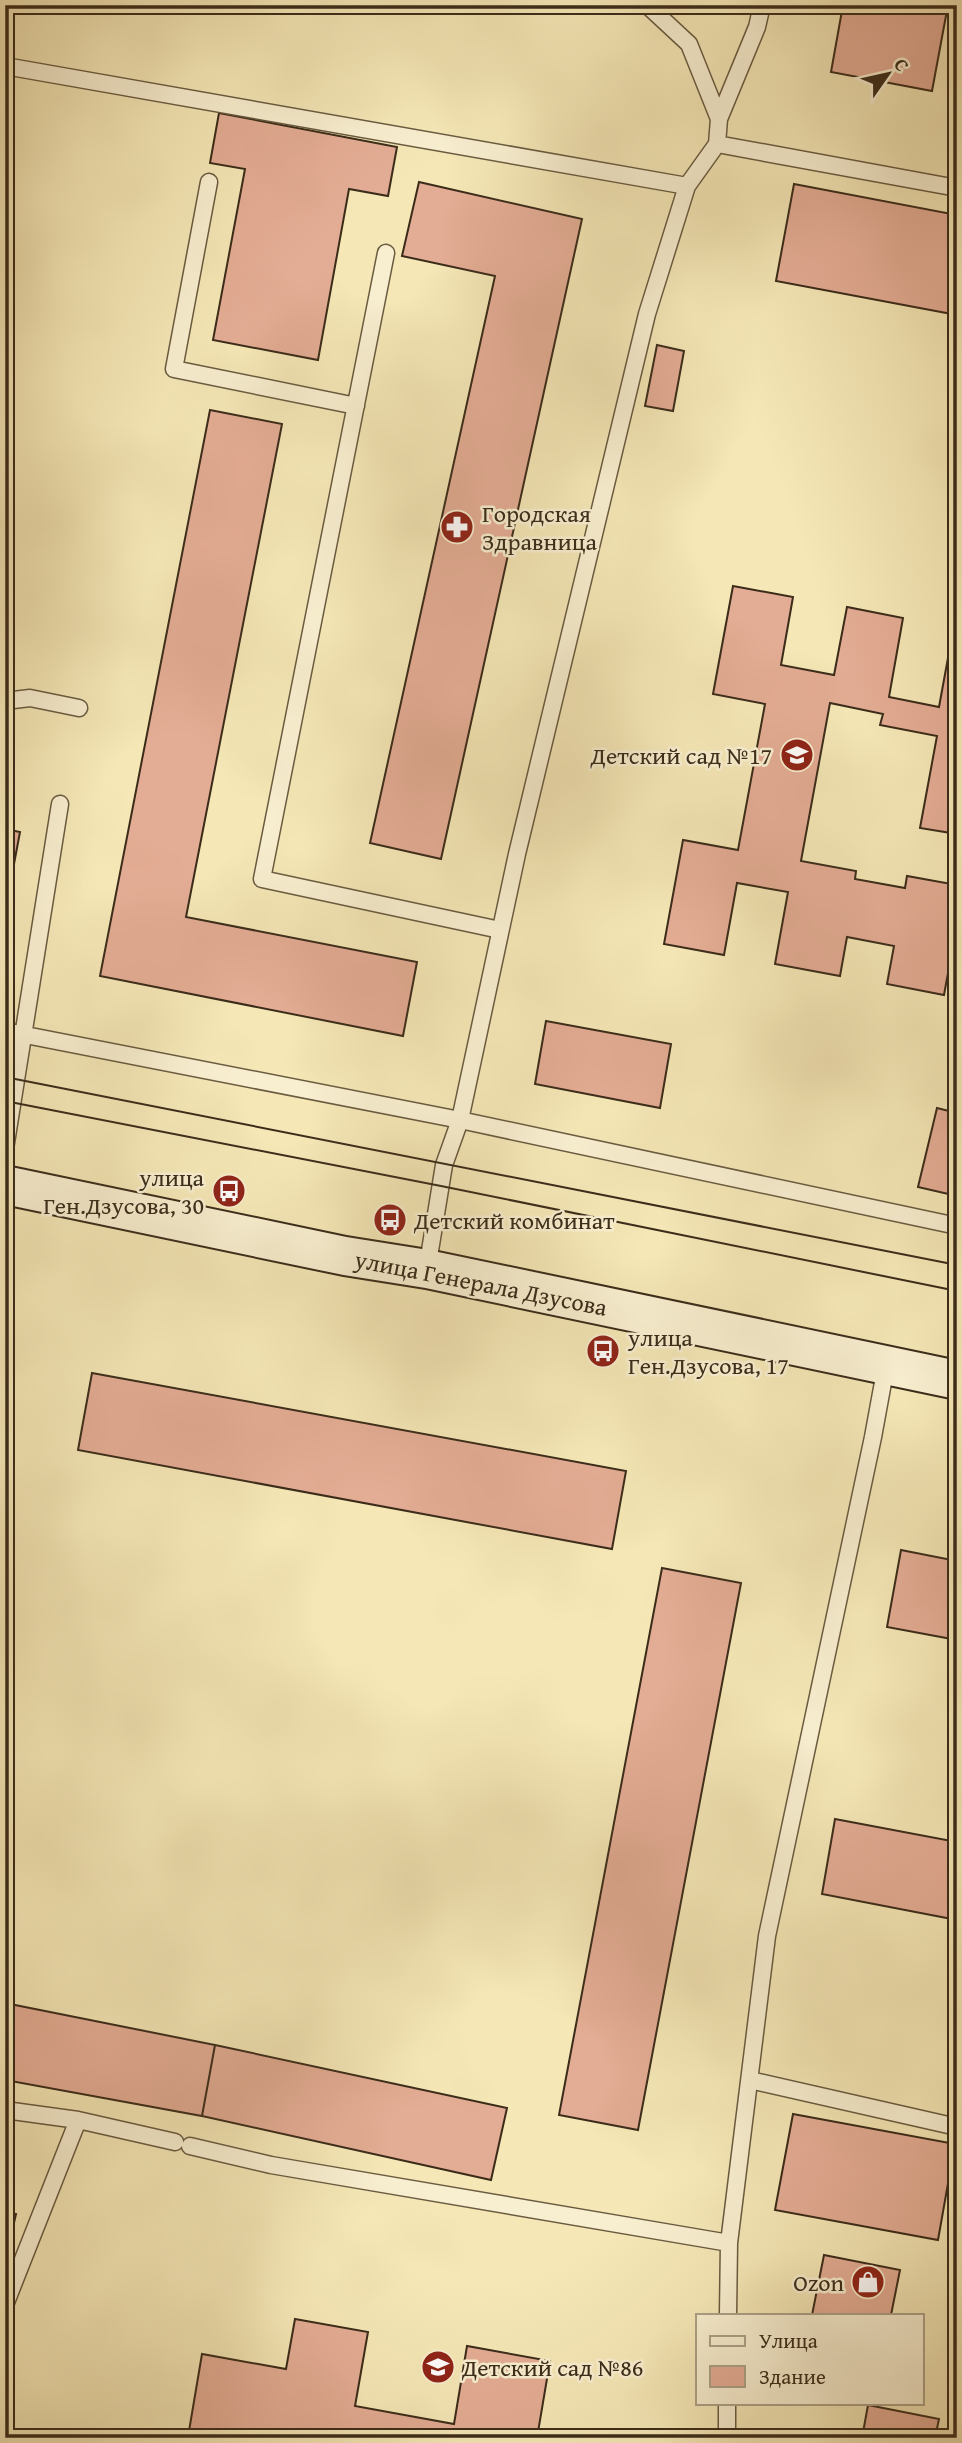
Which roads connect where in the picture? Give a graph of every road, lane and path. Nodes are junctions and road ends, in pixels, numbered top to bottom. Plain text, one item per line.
1 (648, 5) edge
2 (762, 5) edge
3 (5, 65) edge
4 (719, 119) junction
5 (717, 144) junction
6 (209, 182) dead end
7 (687, 186) junction
8 (957, 188) edge
9 (386, 253) dead end
10 (356, 406) junction
11 (5, 701) edge
12 (79, 708) dead end
13 (60, 804) dead end
14 (500, 930) junction
15 (5, 1031) edge
16 (24, 1035) junction
17 (460, 1119) junction
18 (5, 1149) edge
19 (5, 1185) edge
20 (957, 1226) edge
21 (428, 1269) junction
22 (886, 1366) junction
23 (957, 1380) edge
24 (750, 2080) junction
25 (5, 2110) edge
26 (78, 2120) junction
27 (957, 2127) edge
28 (729, 2243) junction
29 (5, 2305) edge
30 (728, 2314) edge
31 (727, 2404) edge
32 (727, 2438) edge

1 - 4 lane
2 - 4 lane
3 - 7 lane
4 - 5 lane
5 - 7 lane
5 - 8 lane
6 - 10 lane
7 - 14 lane
9 - 10 lane
10 - 14 lane
11 - 12 lane
13 - 16 lane
14 - 17 lane
15 - 16 lane
16 - 17 lane
16 - 18 lane
17 - 20 lane
17 - 21 lane
19 - 21 street, улица Генерала Дзусова
21 - 22 street, улица Генерала Дзусова
22 - 23 street, улица Генерала Дзусова
22 - 24 lane
24 - 27 lane
24 - 28 lane
25 - 26 lane
26 - 28 lane
26 - 29 lane
28 - 30 lane
31 - 32 lane

